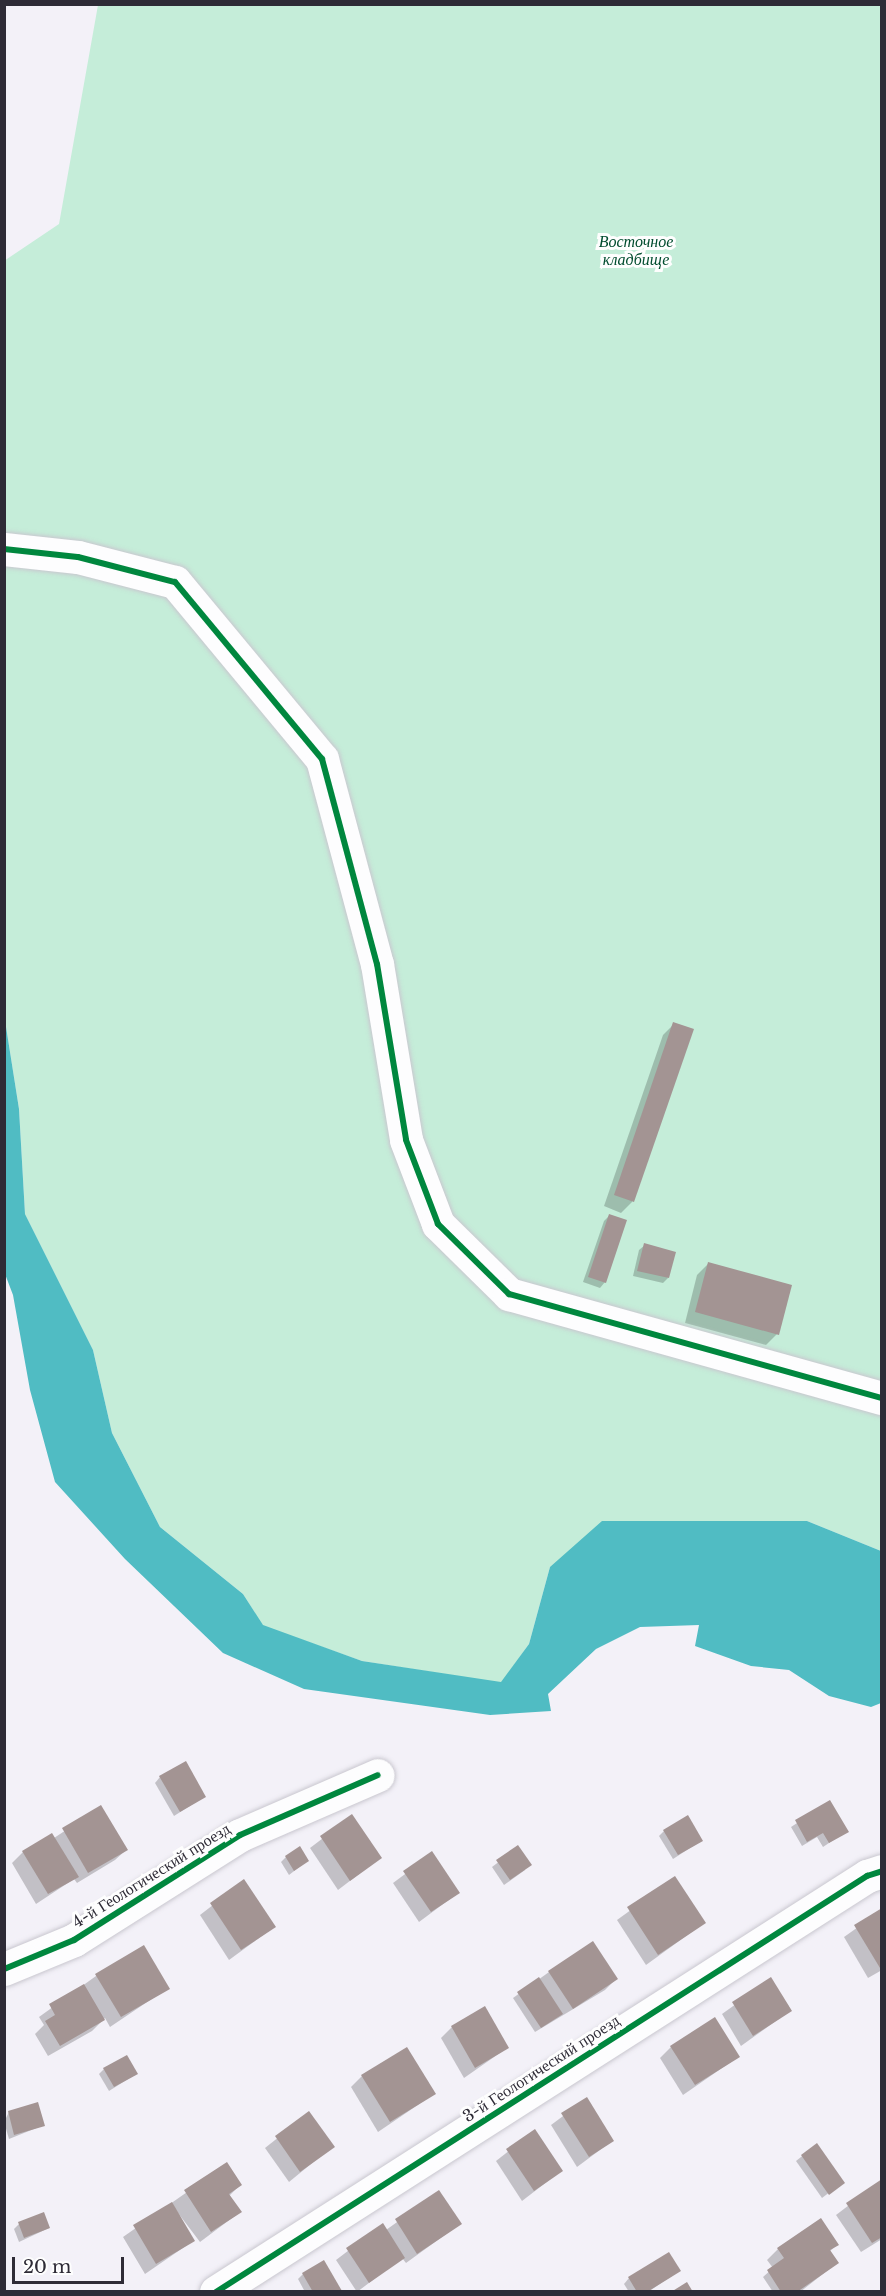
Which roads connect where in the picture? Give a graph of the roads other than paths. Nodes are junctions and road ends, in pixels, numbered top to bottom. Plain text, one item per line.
1 (4, 549) edge
2 (882, 1398) edge
3 (378, 1775) dead end
4 (882, 1871) edge
5 (4, 1969) edge
6 (216, 2292) edge

1 - 2 street
3 - 5 street, 4-й Геологический проезд
4 - 6 street, 3-й Геологический проезд

